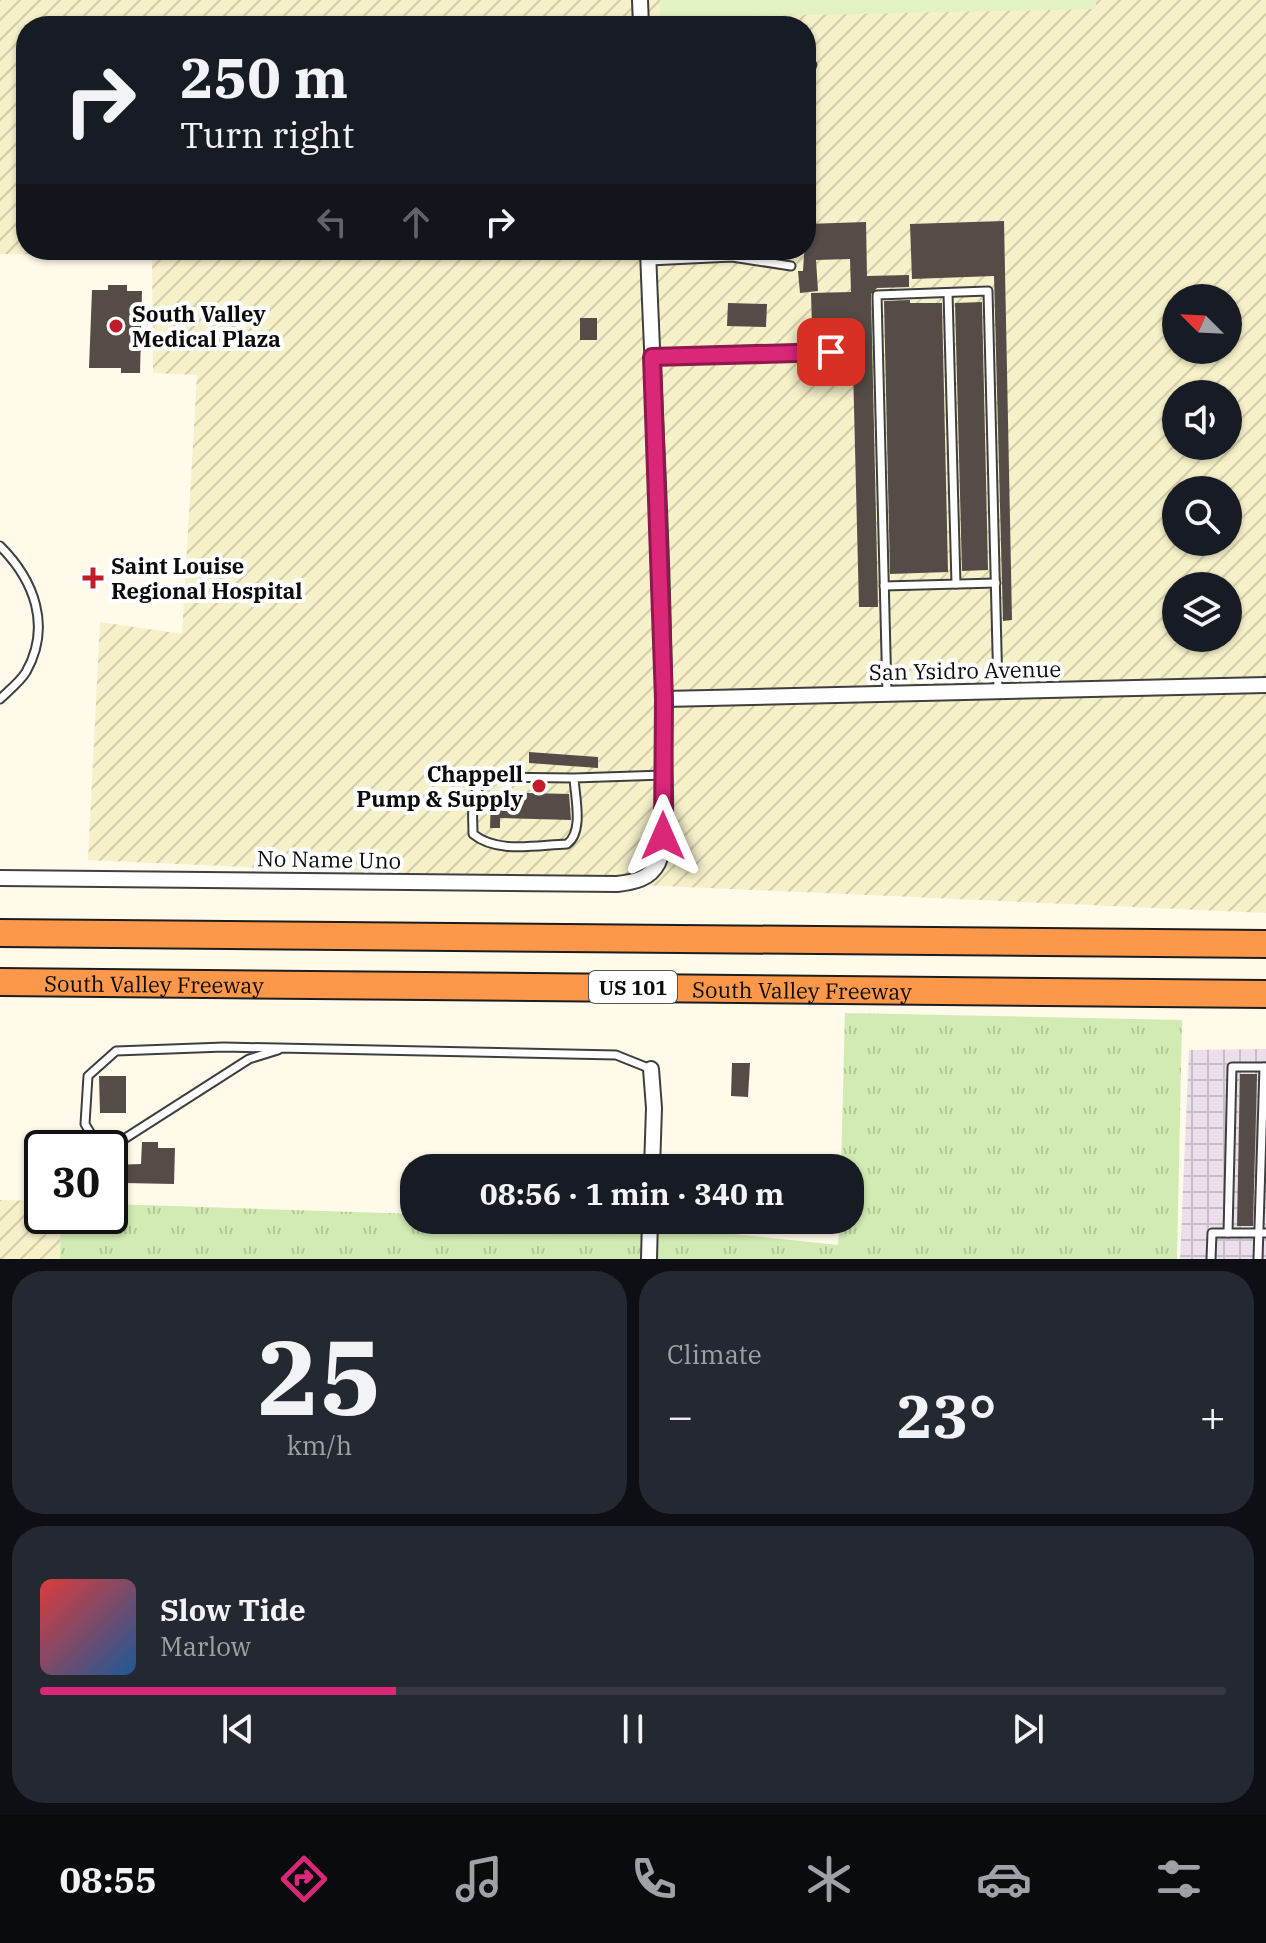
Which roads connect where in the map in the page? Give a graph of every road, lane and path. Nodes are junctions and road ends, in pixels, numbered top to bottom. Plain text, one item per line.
1 (649, 260) edge
2 (752, 260) edge
3 (791, 266) dead end
4 (948, 293) junction
5 (831, 352) dead end
6 (652, 357) junction
7 (0, 546) edge
8 (996, 583) junction
9 (956, 584) junction
10 (884, 586) junction
11 (1266, 685) edge
12 (998, 691) junction
13 (887, 694) junction
14 (0, 699) edge
15 (664, 699) junction
16 (664, 775) junction
17 (574, 778) junction
18 (0, 878) edge
19 (0, 933) edge
20 (1266, 944) edge
21 (0, 982) edge
22 (1266, 994) edge
23 (278, 1050) junction
24 (1265, 1067) edge
25 (651, 1069) joint
26 (652, 1154) edge
27 (1228, 1233) junction
28 (1262, 1233) edge
29 (650, 1234) edge
30 (649, 1259) edge
31 (1211, 1259) edge
32 (1258, 1259) edge

1 - 6 street
2 - 3 lane
4 - 8 lane
4 - 9 lane
4 - 10 lane
5 - 6 lane
6 - 15 street
7 - 14 lane
8 - 9 lane
8 - 12 lane
9 - 10 lane
10 - 13 lane
11 - 12 street, San Ysidro Avenue
12 - 13 street, San Ysidro Avenue
13 - 15 street, San Ysidro Avenue
15 - 16 street
16 - 17 lane
16 - 18 street, No Name Uno
17 - 17 lane
19 - 20 highway, US 101
21 - 22 highway, South Valley Freeway / US 101
23 - 23 lane
23 - 25 lane
24 - 27 lane
24 - 28 lane
25 - 26 street
27 - 28 lane
27 - 31 lane
28 - 32 lane
29 - 30 street

